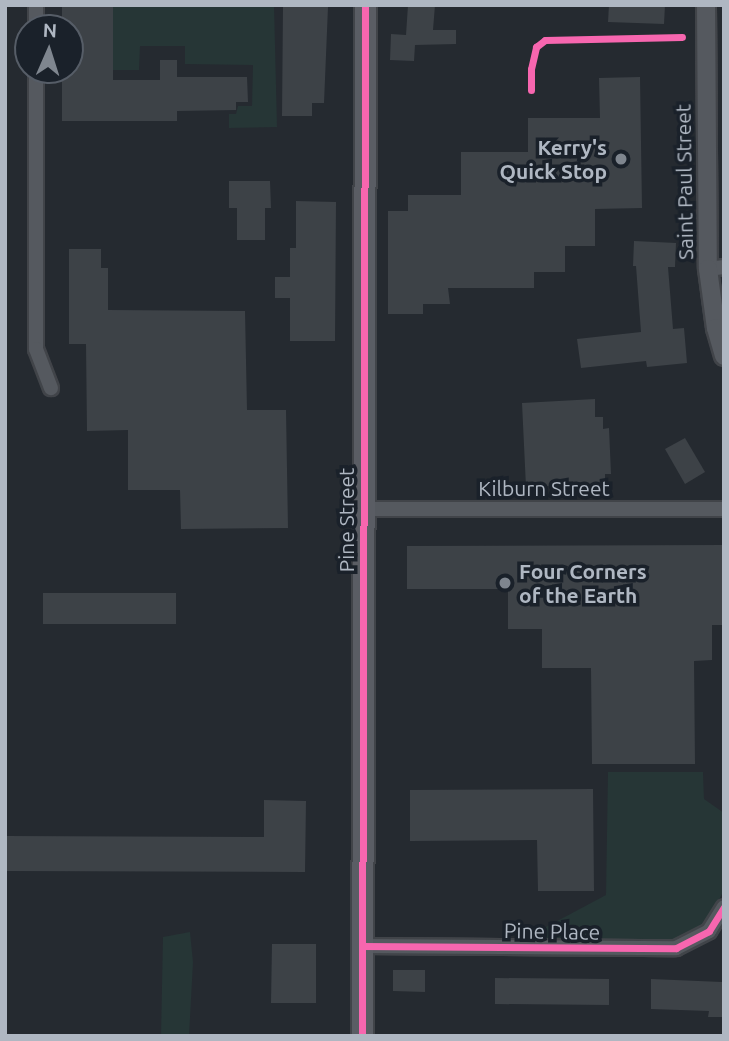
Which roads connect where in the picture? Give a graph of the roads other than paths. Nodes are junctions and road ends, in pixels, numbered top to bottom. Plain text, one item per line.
1 (365, 5) edge
2 (706, 5) edge
3 (36, 84) edge
4 (716, 268) edge
5 (724, 356) edge
6 (51, 388) dead end
7 (364, 509) junction
8 (724, 509) edge
9 (724, 908) edge
10 (362, 946) junction
11 (362, 1036) edge

1 - 7 main road, Pine Street
2 - 4 street, Saint Paul Street
3 - 6 street
4 - 5 street, Saint Paul Street
7 - 8 street, Kilburn Street
7 - 10 main road, Pine Street
9 - 10 street, Pine Place
10 - 11 main road, Pine Street

